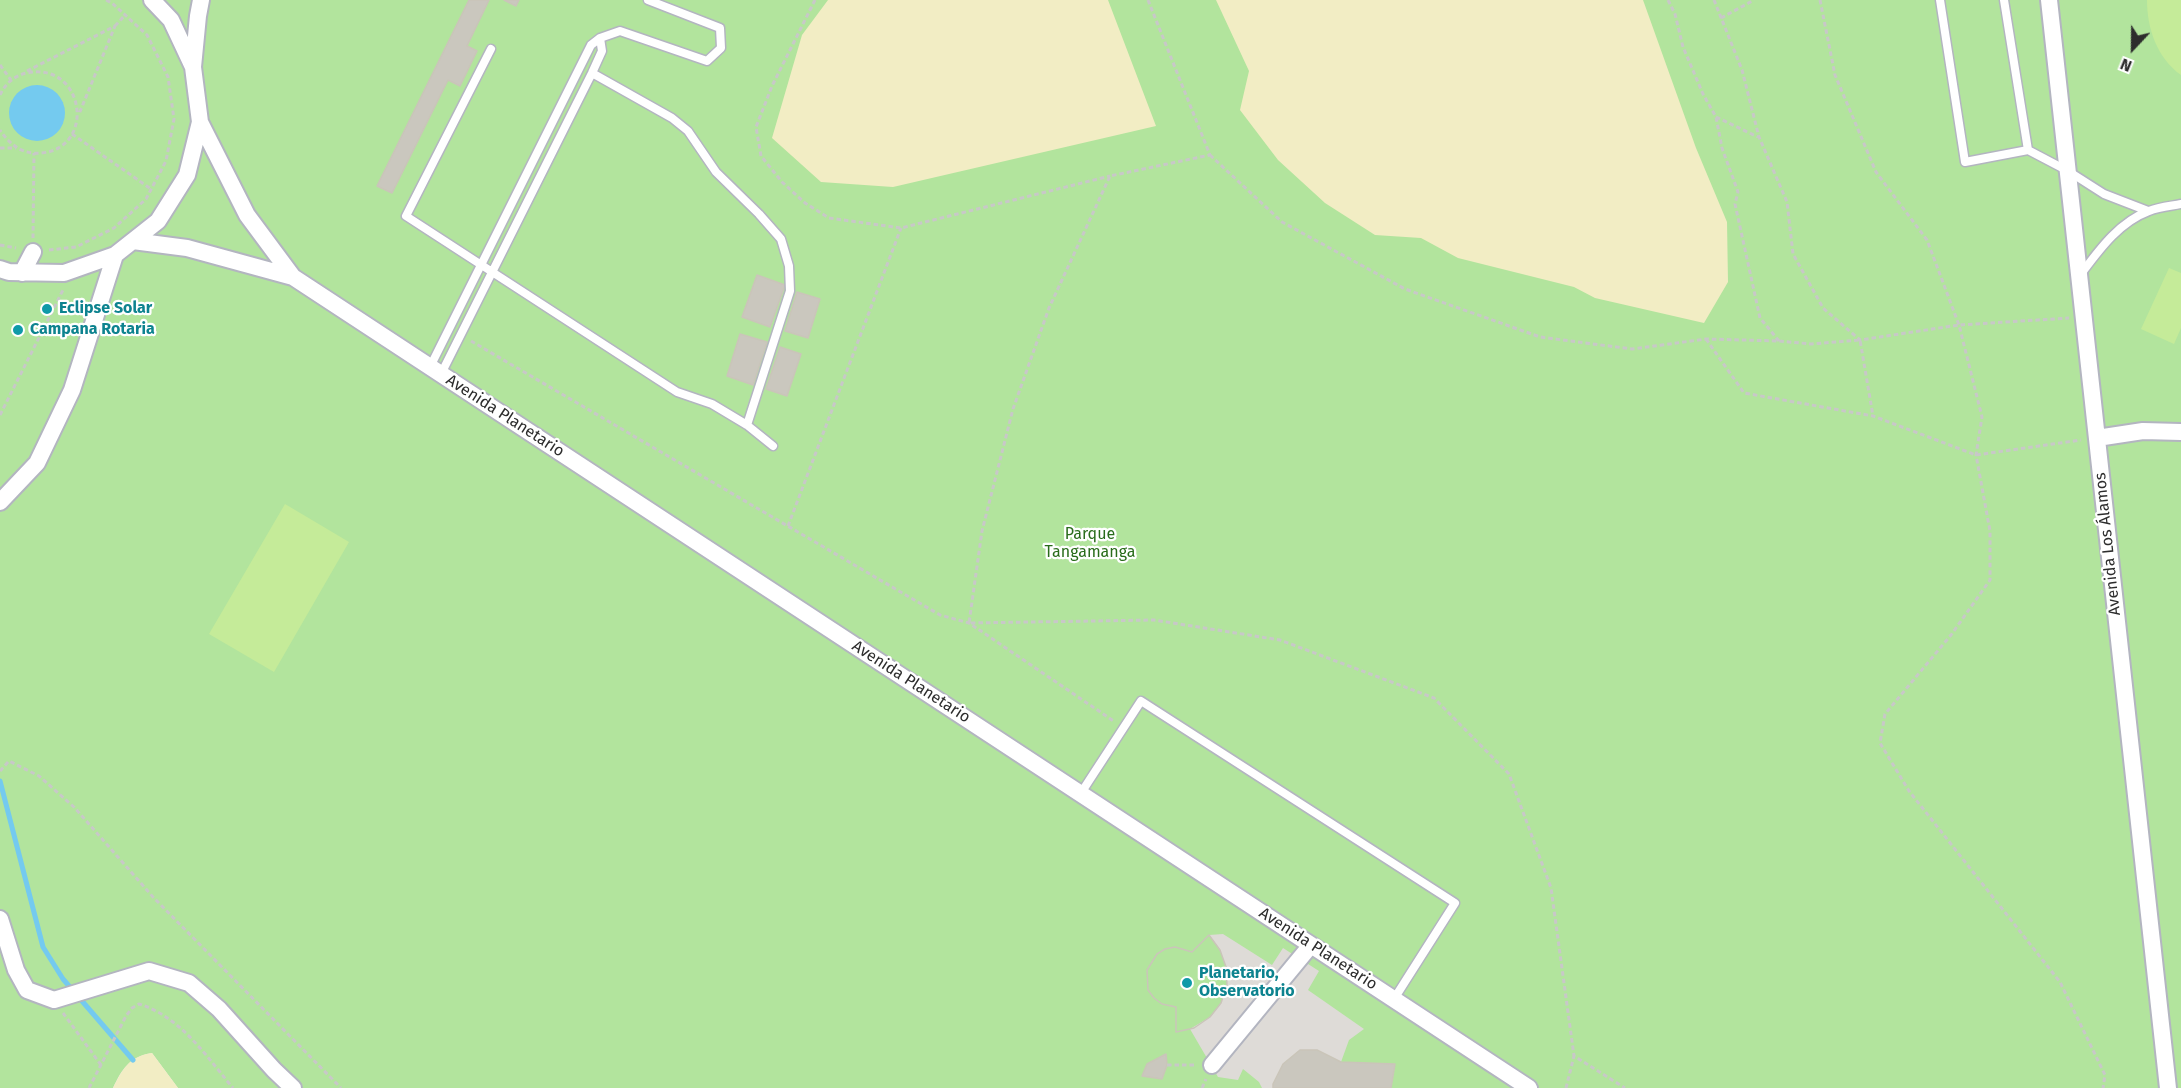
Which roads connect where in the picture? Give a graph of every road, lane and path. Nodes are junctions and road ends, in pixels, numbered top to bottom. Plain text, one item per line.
1 (106, 0) edge
2 (152, 0) edge
3 (201, 0) edge
4 (648, 0) edge
5 (814, 0) edge
6 (1148, 0) edge
7 (1668, 0) edge
8 (1714, 0) edge
9 (1754, 0) edge
10 (1820, 0) edge
11 (1940, 0) edge
12 (2004, 0) edge
13 (2049, 0) edge
14 (125, 15) junction
15 (1721, 18) junction
16 (115, 26) junction
17 (600, 38) junction
18 (491, 49) dead end
19 (0, 65) edge
20 (193, 67) junction
21 (592, 73) junction
22 (23, 74) junction
23 (12, 80) junction
24 (1, 92) edge
25 (1716, 117) junction
26 (77, 118) junction
27 (200, 122) junction
28 (0, 130) edge
29 (72, 134) junction
30 (1758, 137) junction
31 (0, 148) edge
32 (17, 148) junction
33 (2028, 150) junction
34 (34, 153) junction
35 (1210, 155) junction
36 (2068, 171) junction
37 (1110, 176) junction
38 (152, 189) junction
39 (2181, 204) edge
40 (2148, 211) junction
41 (901, 228) junction
42 (133, 241) junction
43 (0, 245) edge
44 (33, 252) junction
45 (115, 255) junction
46 (481, 265) junction
47 (0, 269) edge
48 (74, 269) junction
49 (492, 272) junction
50 (22, 273) junction
51 (293, 277) junction
52 (2079, 277) junction
53 (2083, 317) junction
54 (1959, 325) junction
55 (460, 334) junction
56 (1706, 339) junction
57 (1860, 340) junction
58 (1779, 341) junction
59 (436, 370) junction
60 (0, 415) edge
61 (1873, 416) junction
62 (747, 425) junction
63 (2181, 432) edge
64 (2097, 438) junction
65 (773, 446) dead end
66 (1976, 455) junction
67 (0, 502) edge
68 (788, 526) junction
69 (969, 623) junction
70 (1124, 728) junction
71 (0, 771) edge
72 (1081, 794) junction
73 (0, 919) edge
74 (1311, 945) junction
75 (69, 997) junction
76 (1394, 999) junction
77 (1574, 1056) junction
78 (101, 1065) junction
79 (1212, 1065) dead end
80 (89, 1088) edge
81 (233, 1088) edge
82 (293, 1088) edge
83 (341, 1088) edge
84 (1529, 1088) edge
85 (1566, 1088) edge
86 (1624, 1088) edge
87 (2103, 1088) edge
88 (2168, 1088) edge

1 - 14 path
2 - 20 street
3 - 20 street
4 - 17 lane
5 - 41 path
6 - 35 path
7 - 25 path
8 - 15 path
9 - 15 path
10 - 54 path
11 - 33 lane
12 - 33 lane
13 - 36 street, Avenida Los Álamos
14 - 16 path
14 - 38 path
15 - 30 path
16 - 22 path
16 - 26 path
17 - 21 lane
17 - 46 lane
18 - 46 lane
19 - 23 path
20 - 27 street
21 - 49 lane
21 - 62 lane
22 - 23 path
22 - 26 path
23 - 24 path
25 - 30 path
25 - 58 path
26 - 29 path
27 - 42 street
27 - 51 street, Avenida Planetario
28 - 32 path
29 - 34 path
29 - 38 path
30 - 57 path
31 - 32 path
32 - 34 path
33 - 36 lane
34 - 44 path
35 - 37 path
35 - 56 path
36 - 40 lane
36 - 52 street, Avenida Los Álamos
37 - 41 path
37 - 69 path
38 - 44 path
39 - 40 lane
40 - 52 lane
41 - 68 path
42 - 45 street
42 - 51 street, Avenida Planetario
43 - 44 path
44 - 50 street
45 - 48 street
45 - 67 street
46 - 49 lane
46 - 59 lane
47 - 50 street
48 - 50 street
48 - 60 path
49 - 55 lane
49 - 62 lane
51 - 59 street, Avenida Planetario
52 - 53 street, Avenida Los Álamos
53 - 54 path
53 - 64 street, Avenida Los Álamos
54 - 57 path
54 - 66 path
55 - 59 lane
55 - 68 path
56 - 58 path
56 - 61 path
57 - 58 path
57 - 61 path
59 - 72 street, Avenida Planetario
61 - 66 path
62 - 65 lane
63 - 64 street
64 - 66 path
64 - 88 street, Avenida Los Álamos
66 - 87 path
68 - 69 path
69 - 70 path
69 - 77 path
70 - 72 lane
70 - 76 lane
71 - 83 path
72 - 74 street, Avenida Planetario
73 - 75 street
74 - 76 street, Avenida Planetario
74 - 79 street
75 - 78 path
75 - 82 street
76 - 84 street, Avenida Planetario
77 - 85 path
77 - 86 path
78 - 80 path
78 - 81 path

